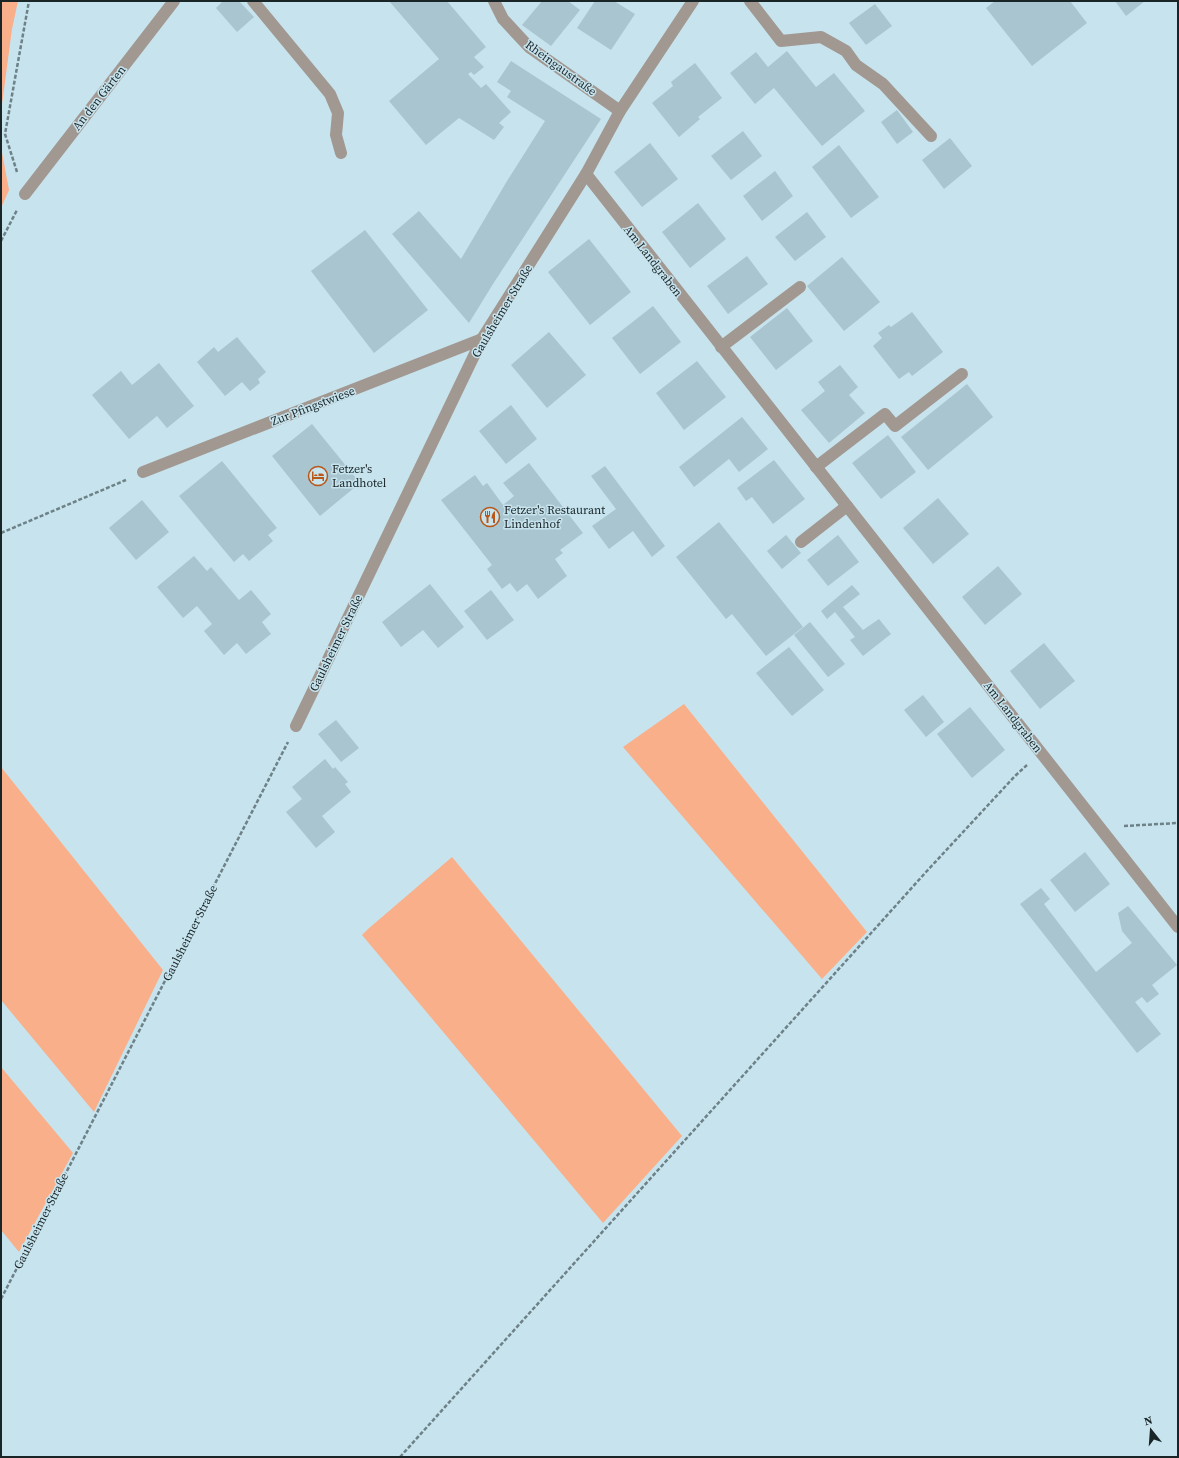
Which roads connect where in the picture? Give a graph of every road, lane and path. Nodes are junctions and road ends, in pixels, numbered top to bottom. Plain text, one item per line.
1 (29, 1) edge
2 (174, 1) edge
3 (252, 1) edge
4 (494, 1) edge
5 (693, 1) edge
6 (750, 1) edge
7 (620, 110) junction
8 (931, 136) dead end
9 (342, 153) dead end
10 (586, 174) junction
11 (25, 194) junction
12 (1, 241) edge
13 (800, 287) dead end
14 (482, 339) junction
15 (721, 347) junction
16 (962, 374) dead end
17 (816, 467) junction
18 (143, 472) joint
19 (847, 506) junction
20 (1, 533) edge
21 (801, 542) dead end
22 (296, 726) joint
23 (1041, 752) junction
24 (1178, 823) edge
25 (1099, 827) junction
26 (1178, 927) edge
27 (1, 1299) edge
28 (400, 1457) edge

1 - 11 path
2 - 11 street, An den Gärten
3 - 9 street
4 - 7 street, Rheingaustraße
5 - 7 street, Gaulsheimer Straße
6 - 8 street
7 - 10 street, Gaulsheimer Straße
10 - 14 street, Gaulsheimer Straße
10 - 15 street, Am Landgraben
11 - 12 path
13 - 15 street
14 - 18 street, Zur Pfingstwiese
14 - 22 street, Gaulsheimer Straße
15 - 17 street, Am Landgraben
16 - 17 street
17 - 19 street, Am Landgraben
18 - 20 path
19 - 21 street
19 - 23 street, Am Landgraben
22 - 27 path, Gaulsheimer Straße
23 - 25 street, Am Landgraben
23 - 28 path
24 - 25 path
25 - 26 street, Am Landgraben

